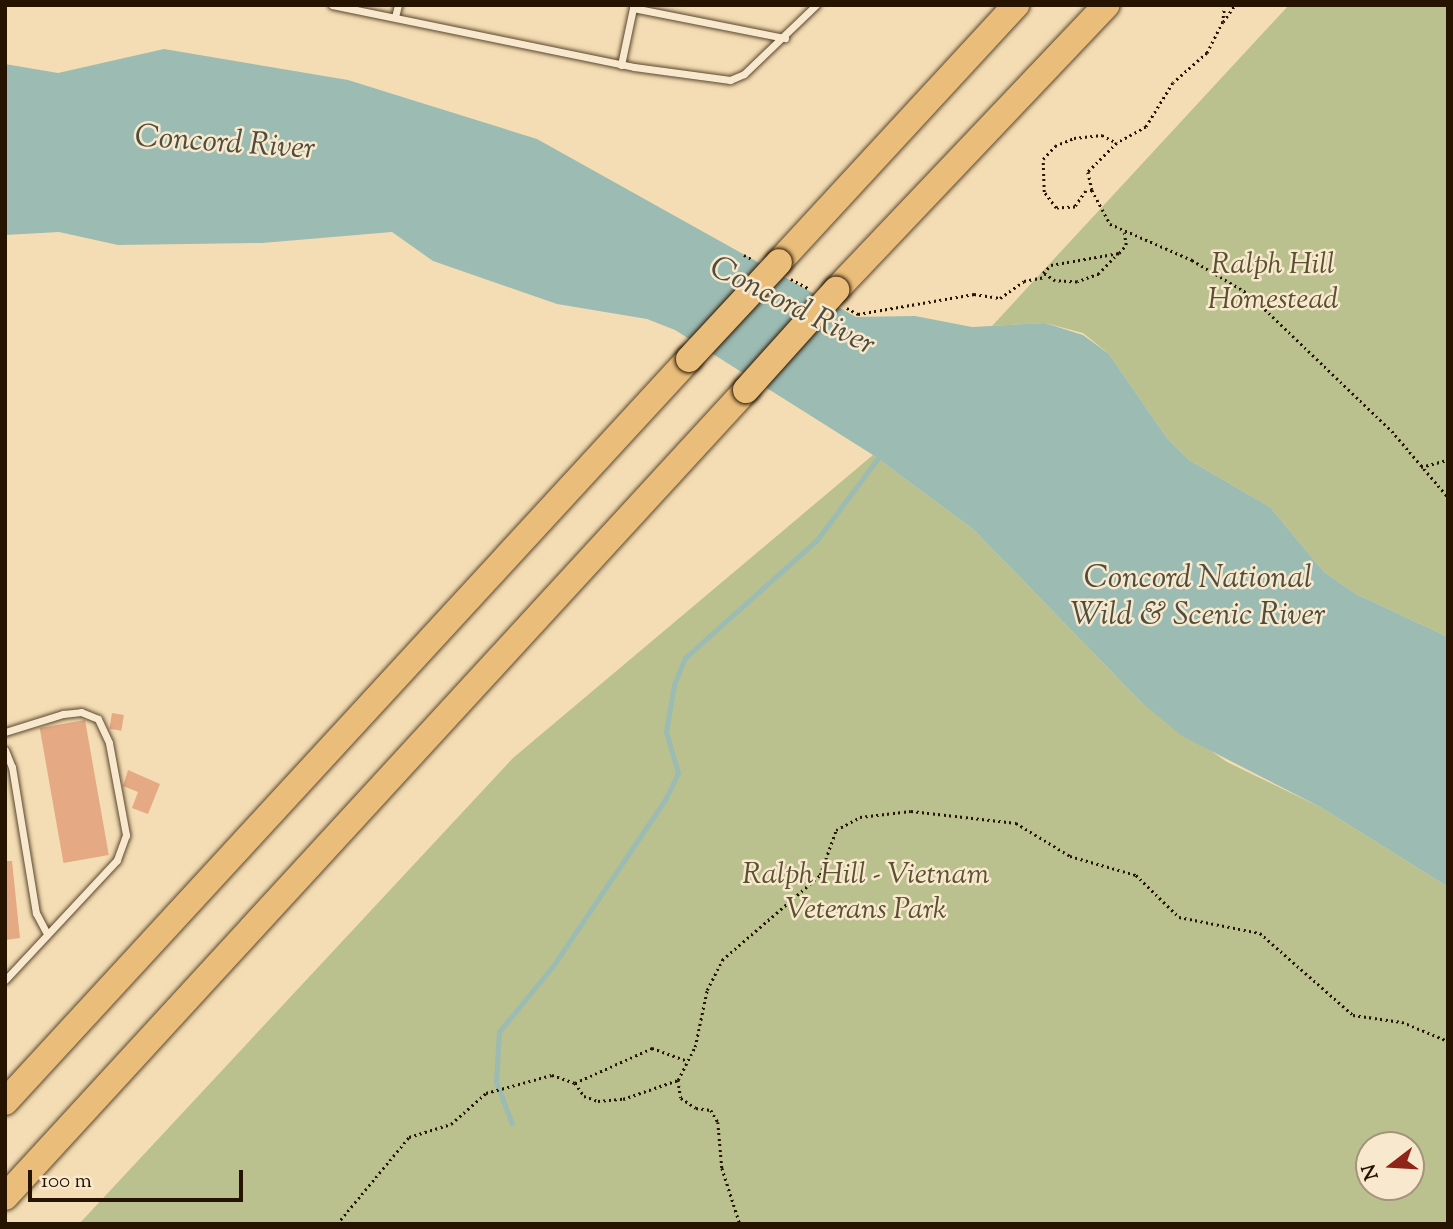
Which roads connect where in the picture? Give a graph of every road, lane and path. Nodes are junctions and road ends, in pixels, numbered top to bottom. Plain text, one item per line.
1 (332, 5) edge
2 (398, 5) edge
3 (816, 5) edge
4 (1016, 5) edge
5 (1106, 5) edge
6 (1225, 5) edge
7 (1235, 5) edge
8 (396, 17) junction
9 (1223, 22) junction
10 (785, 37) junction
11 (621, 65) junction
12 (1117, 143) junction
13 (1092, 191) junction
14 (1124, 233) junction
15 (1119, 253) junction
16 (744, 255) dead end
17 (775, 267) junction
18 (1045, 277) junction
19 (828, 294) junction
20 (1448, 460) edge
21 (1421, 467) junction
22 (1448, 496) edge
23 (5, 732) edge
24 (5, 750) edge
25 (46, 932) junction
26 (5, 980) edge
27 (1448, 1041) edge
28 (687, 1061) junction
29 (678, 1080) junction
30 (575, 1083) junction
31 (5, 1102) edge
32 (5, 1197) edge
33 (337, 1224) edge
34 (740, 1224) edge

1 - 8 lane
2 - 8 lane
3 - 10 lane
4 - 17 highway
5 - 19 highway
6 - 9 path
7 - 9 path
8 - 11 lane
9 - 12 path
10 - 11 lane
10 - 11 lane
12 - 13 path
12 - 13 path
13 - 14 path
14 - 15 path
14 - 21 path
15 - 18 path
15 - 18 path
16 - 17 path
17 - 19 path
17 - 31 highway, bridge
18 - 19 path
19 - 32 highway, bridge
20 - 21 path
21 - 22 path
23 - 25 lane
24 - 25 lane
25 - 26 lane
27 - 28 path
28 - 29 path
28 - 30 path
29 - 30 path
29 - 34 path
30 - 33 path

